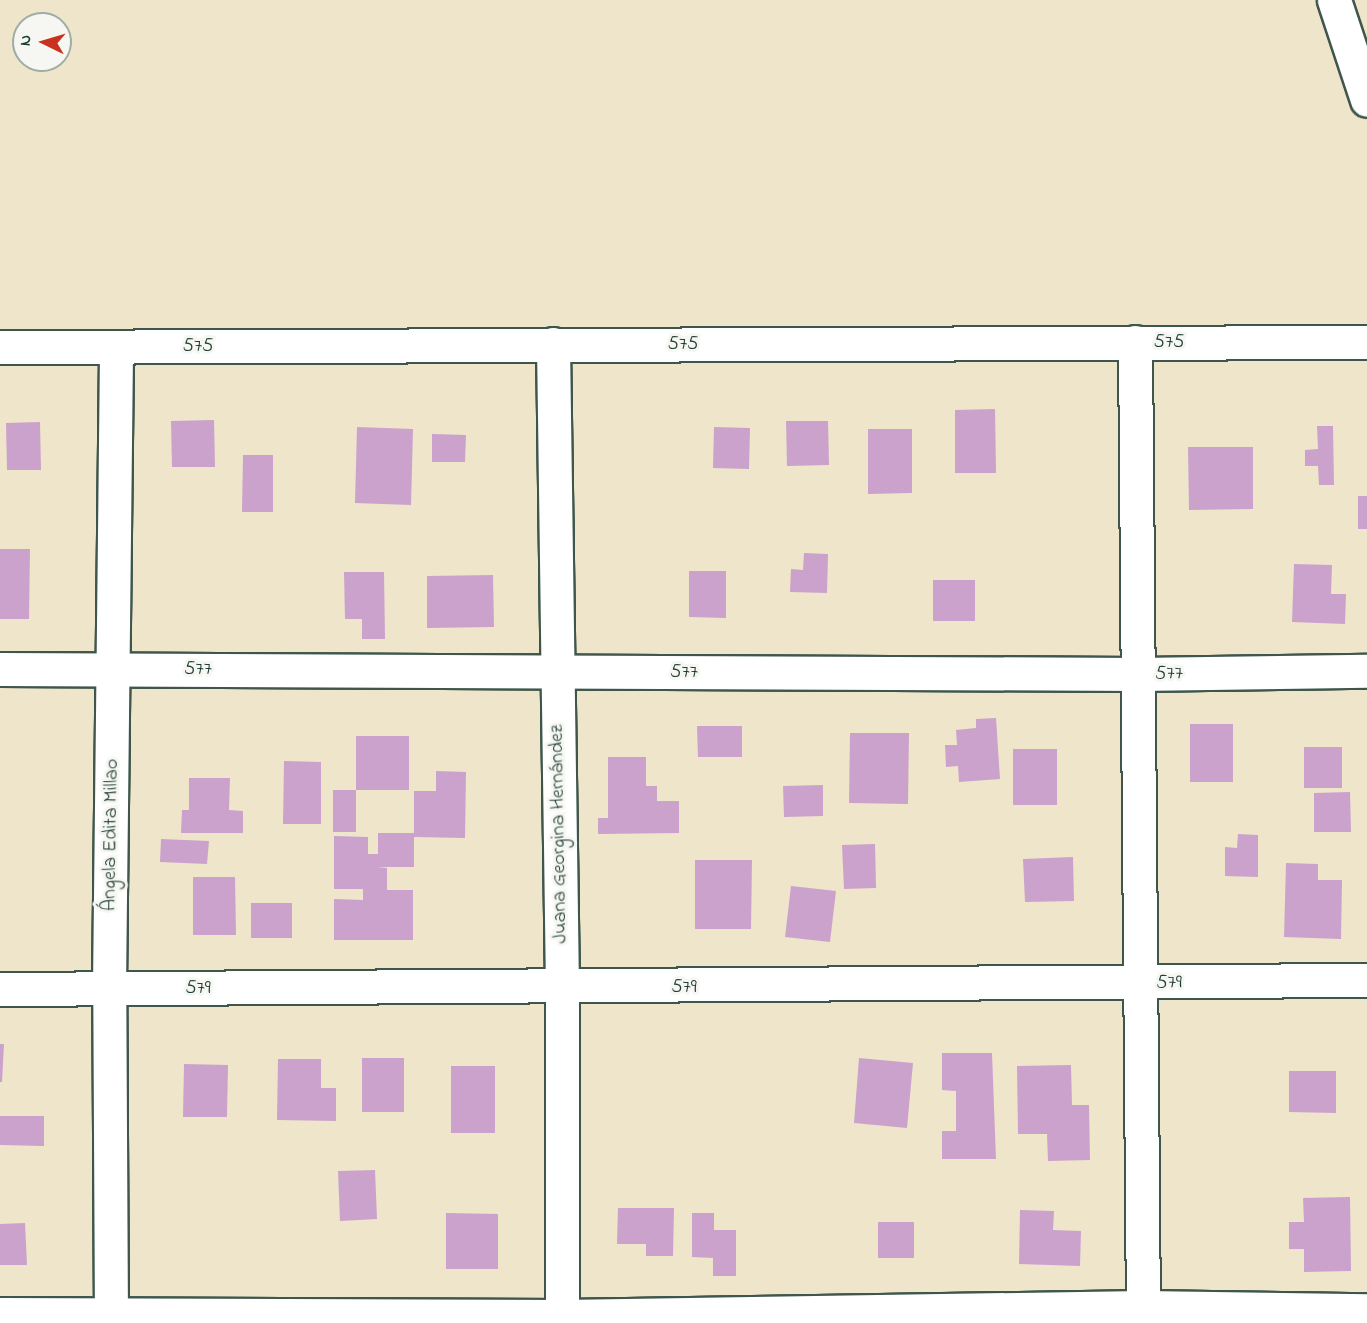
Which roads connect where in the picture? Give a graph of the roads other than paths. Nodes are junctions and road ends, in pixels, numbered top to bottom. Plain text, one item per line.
1 (1334, 0) edge
2 (1367, 100) edge
3 (1135, 342) junction
4 (1367, 342) edge
5 (553, 344) junction
6 (116, 346) junction
7 (0, 347) edge
8 (113, 668) junction
9 (0, 669) edge
10 (1367, 671) edge
11 (556, 672) junction
12 (1138, 674) junction
13 (1367, 980) edge
14 (1140, 983) junction
15 (109, 988) junction
16 (562, 988) junction
17 (0, 989) edge
18 (1367, 1310) edge
19 (0, 1314) edge
20 (1143, 1315) edge
21 (111, 1318) edge
22 (562, 1319) edge

1 - 2 street
3 - 4 street, 575
3 - 5 street, 575
3 - 12 street
5 - 6 street, 575
5 - 11 street, Juana Georgina Hernández
6 - 7 street, 575
6 - 8 street, Ángela Edita Millao
8 - 9 street, 577
8 - 11 street, 577
8 - 15 street, Ángela Edita Millao
10 - 12 street, 577
11 - 12 street, 577
11 - 16 street, Juana Georgina Hernández
12 - 14 street
13 - 14 street, 579
14 - 16 street, 579
14 - 20 street
15 - 16 street, 579
15 - 17 street, 579
15 - 21 street, Ángela Edita Millao
16 - 22 street, Juana Georgina Hernández
18 - 20 street
19 - 21 street
20 - 22 street
21 - 22 street

